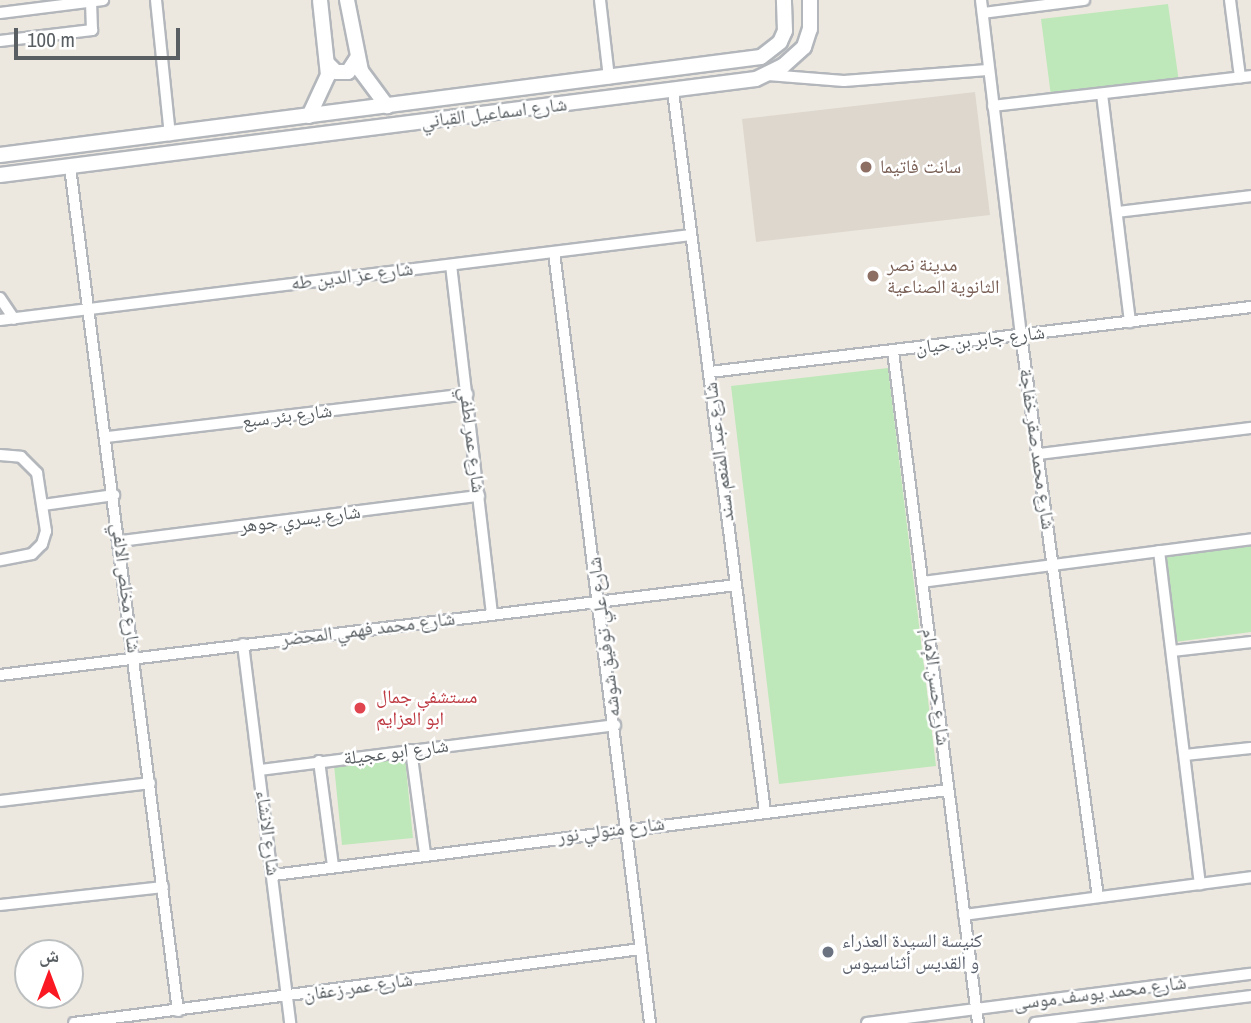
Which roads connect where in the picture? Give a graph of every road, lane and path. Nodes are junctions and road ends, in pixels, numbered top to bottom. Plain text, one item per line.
1 (156, 0) edge
2 (320, 0) edge
3 (347, 0) edge
4 (600, 0) edge
5 (784, 0) edge
6 (810, 0) edge
7 (981, 0) edge
8 (1084, 0) edge
9 (1230, 0) edge
10 (97, 1) edge
11 (0, 13) edge
12 (983, 13) junction
13 (0, 41) edge
14 (357, 58) junction
15 (328, 64) junction
16 (988, 70) junction
17 (768, 75) junction
18 (1246, 77) edge
19 (609, 78) junction
20 (575, 82) junction
21 (673, 91) junction
22 (1102, 93) junction
23 (578, 103) junction
24 (387, 106) junction
25 (993, 106) junction
26 (309, 116) junction
27 (170, 135) junction
28 (0, 155) edge
29 (70, 167) junction
30 (0, 175) edge
31 (1251, 196) edge
32 (1116, 212) junction
33 (691, 235) junction
34 (554, 252) junction
35 (451, 265) junction
36 (0, 298) edge
37 (90, 307) junction
38 (1251, 307) edge
39 (13, 319) junction
40 (0, 320) edge
41 (1130, 322) junction
42 (1021, 335) junction
43 (893, 351) junction
44 (710, 372) junction
45 (467, 394) junction
46 (1251, 428) edge
47 (107, 437) junction
48 (1039, 454) junction
49 (0, 455) edge
50 (114, 495) junction
51 (480, 496) junction
52 (43, 505) junction
53 (1251, 539) edge
54 (121, 541) junction
55 (1159, 551) junction
56 (0, 560) edge
57 (1053, 566) junction
58 (922, 582) junction
59 (736, 585) junction
60 (601, 602) junction
61 (492, 615) junction
62 (1251, 642) edge
63 (243, 644) junction
64 (1172, 651) junction
65 (135, 657) junction
66 (0, 675) edge
67 (615, 725) junction
68 (1251, 748) edge
69 (411, 750) junction
70 (1185, 755) junction
71 (318, 761) junction
72 (260, 770) junction
73 (150, 783) junction
74 (948, 790) junction
75 (0, 801) edge
76 (765, 813) junction
77 (627, 828) junction
78 (425, 855) junction
79 (333, 866) junction
80 (274, 875) junction
81 (1251, 877) edge
82 (1200, 884) junction
83 (163, 887) junction
84 (1098, 897) junction
85 (0, 905) edge
86 (964, 915) junction
87 (641, 949) junction
88 (1251, 974) edge
89 (1251, 996) edge
90 (288, 997) junction
91 (976, 1009) junction
92 (178, 1011) junction
93 (75, 1023) edge
94 (290, 1023) edge
95 (650, 1023) edge
96 (867, 1023) edge
97 (978, 1023) edge
98 (1035, 1023) edge

1 - 27 street
2 - 15 street
3 - 14 street
4 - 19 street
5 - 19 street, شارع اسماعيل القباني
6 - 17 street
7 - 12 street, شارع محمد صقر خفاجة
8 - 12 street
9 - 18 street
10 - 11 street
10 - 13 street
12 - 16 street, شارع محمد صقر خفاجة
14 - 15 street
14 - 24 street
15 - 26 street
16 - 17 street, شارع اسماعيل القباني
16 - 25 street, شارع محمد صقر خفاجة
17 - 21 street, شارع اسماعيل القباني
18 - 22 street
19 - 20 street, شارع اسماعيل القباني
20 - 23 street
20 - 24 street, شارع اسماعيل القباني
21 - 23 street, شارع اسماعيل القباني
21 - 33 street, شارع عبد المنعم سند
22 - 25 street
22 - 32 street
23 - 29 street, شارع اسماعيل القباني
24 - 26 street, شارع اسماعيل القباني
25 - 42 street, شارع محمد صقر خفاجة
26 - 27 street, شارع اسماعيل القباني
27 - 28 street, شارع اسماعيل القباني
29 - 30 street, شارع اسماعيل القباني
29 - 37 street, شارع مخلص الالفي
31 - 32 street
32 - 41 street
33 - 34 street, شارع عز الدين طه
33 - 44 street, شارع عبد المنعم سند
34 - 35 street, شارع عز الدين طه
34 - 60 street, شارع علي توفيق شوشه
35 - 37 street, شارع عز الدين طه
35 - 45 street, شارع عمر لطفي
36 - 39 street
37 - 39 street, شارع عز الدين طه
37 - 47 street, شارع مخلص الالفي
38 - 41 street, شارع جابر بن حيان
39 - 40 street, شارع عز الدين طه
41 - 42 street, شارع جابر بن حيان
42 - 43 street, شارع جابر بن حيان
42 - 48 street, شارع محمد صقر خفاجة
43 - 44 street, شارع جابر بن حيان
43 - 58 street, شارع حسن الإمام
44 - 59 street, شارع عبد المنعم سند
45 - 47 street, شارع بئر سبع
45 - 51 street, شارع عمر لطفي
46 - 48 street
47 - 50 street, شارع مخلص الالفي
48 - 57 street, شارع محمد صقر خفاجة
49 - 52 street
50 - 52 street
50 - 54 street, شارع مخلص الالفي
51 - 54 street, شارع يسري جوهر
51 - 61 street, شارع عمر لطفي
52 - 56 street
53 - 55 street
54 - 65 street, شارع مخلص الالفي
55 - 57 street
55 - 64 street
57 - 58 street
57 - 84 street, شارع محمد صقر خفاجة
58 - 74 street, شارع حسن الإمام
59 - 60 street, شارع محمد فهمي المحضر
59 - 76 street, شارع عبد المنعم سند
60 - 61 street, شارع محمد فهمي المحضر
60 - 67 street, شارع علي توفيق شوشه
61 - 63 street, شارع محمد فهمي المحضر
62 - 64 street
63 - 65 street, شارع محمد فهمي المحضر
63 - 72 street, شارع الانشاء
64 - 70 street
65 - 66 street, شارع محمد فهمي المحضر
65 - 73 street, شارع مخلص الالفي
67 - 69 street, شارع ابو عجيلة
67 - 77 street, شارع علي توفيق شوشه
68 - 70 street
69 - 71 street, شارع ابو عجيلة
69 - 78 street
70 - 82 street
71 - 72 street, شارع ابو عجيلة
71 - 79 street
72 - 80 street, شارع الانشاء
73 - 75 street
73 - 83 street, شارع مخلص الالفي
74 - 76 street, شارع متولي نور
74 - 86 street, شارع حسن الإمام
76 - 77 street, شارع متولي نور
77 - 78 street, شارع متولي نور
77 - 87 street, شارع علي توفيق شوشه
78 - 79 street, شارع متولي نور
79 - 80 street, شارع متولي نور
80 - 90 street, شارع الانشاء
81 - 82 street
82 - 84 street
83 - 85 street
83 - 92 street, شارع مخلص الالفي
84 - 86 street
86 - 91 street, شارع حسن الإمام
87 - 90 street, شارع عمر زعفان
87 - 95 street, شارع علي توفيق شوشه
88 - 91 street, شارع محمد يوسف موسى
89 - 98 street, شارع محمد يوسف موسى
90 - 92 street, شارع عمر زعفان
90 - 94 street, شارع الانشاء
91 - 96 street, شارع محمد يوسف موسى
91 - 97 street, شارع حسن الإمام
92 - 93 street, شارع عمر زعفان

